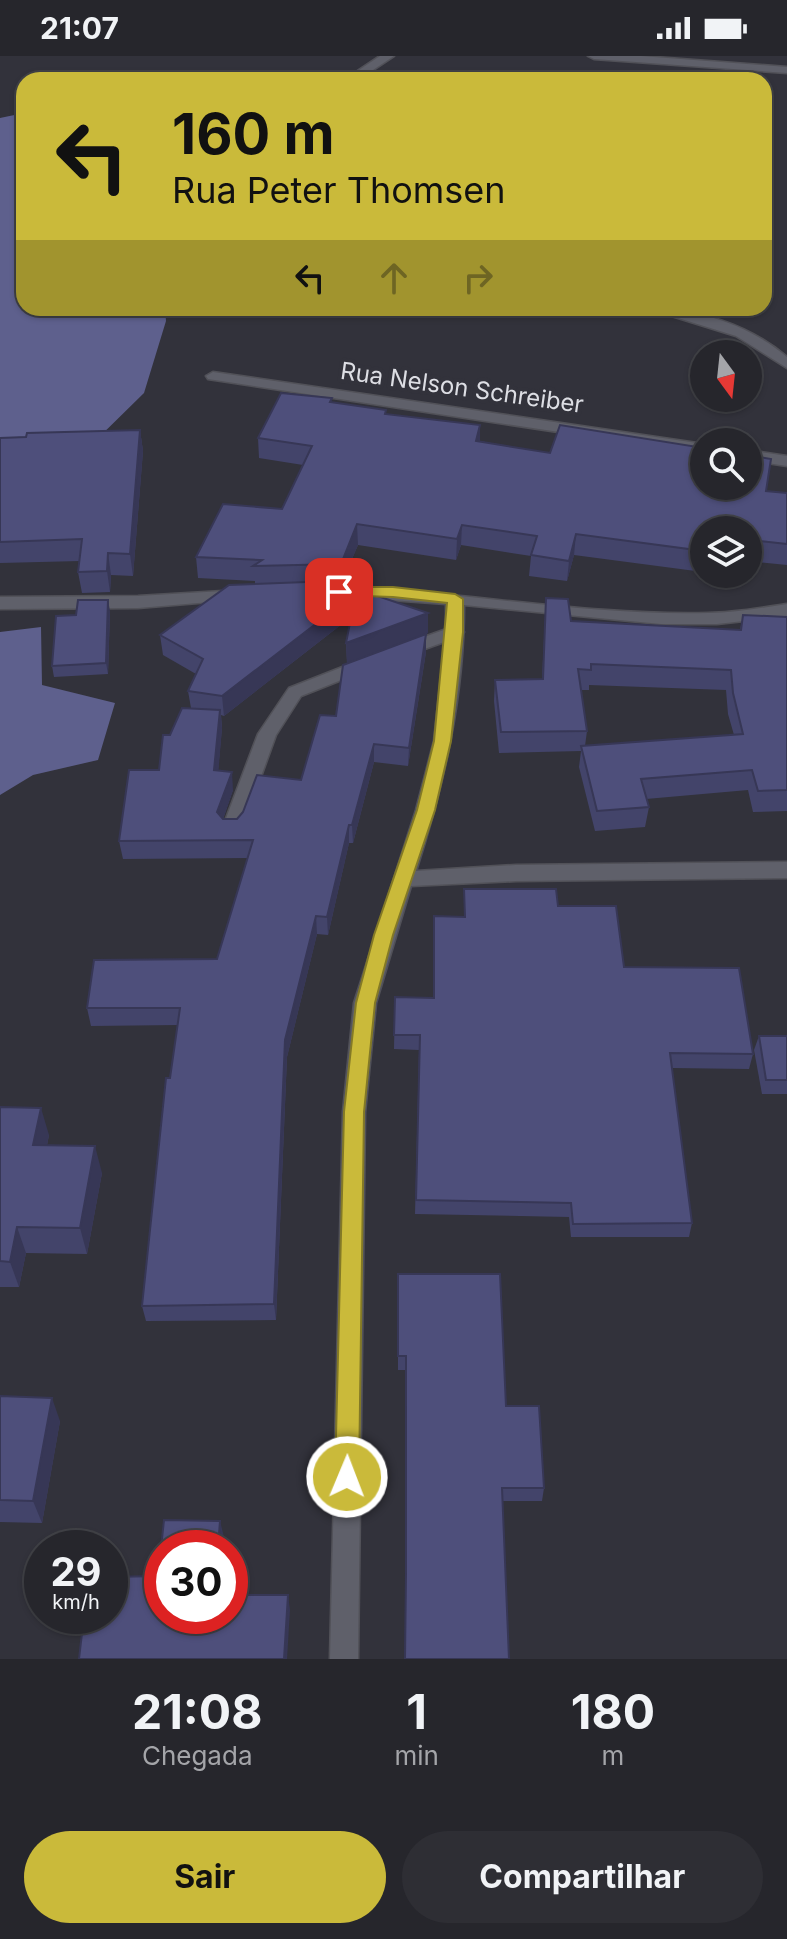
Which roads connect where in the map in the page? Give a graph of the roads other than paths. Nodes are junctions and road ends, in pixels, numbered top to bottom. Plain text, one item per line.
1 (388, 56) edge
2 (594, 56) edge
3 (717, 61) edge
4 (787, 70) edge
5 (363, 72) edge
6 (688, 316) edge
7 (787, 364) edge
8 (213, 376) dead end
9 (690, 446) edge
10 (762, 457) edge
11 (787, 461) edge
12 (324, 592) edge
13 (263, 594) edge
14 (455, 599) junction
15 (0, 603) edge
16 (787, 610) edge
17 (455, 632) junction
18 (232, 829) edge
19 (787, 870) edge
20 (405, 879) junction
21 (344, 1659) edge

1 - 5 street
2 - 3 street
3 - 4 street
6 - 7 street
8 - 9 street, Rua Nelson Schreiber
10 - 11 street
12 - 14 street
13 - 15 street
14 - 16 street
14 - 17 street
17 - 18 street
17 - 20 street
19 - 20 street
20 - 21 street

